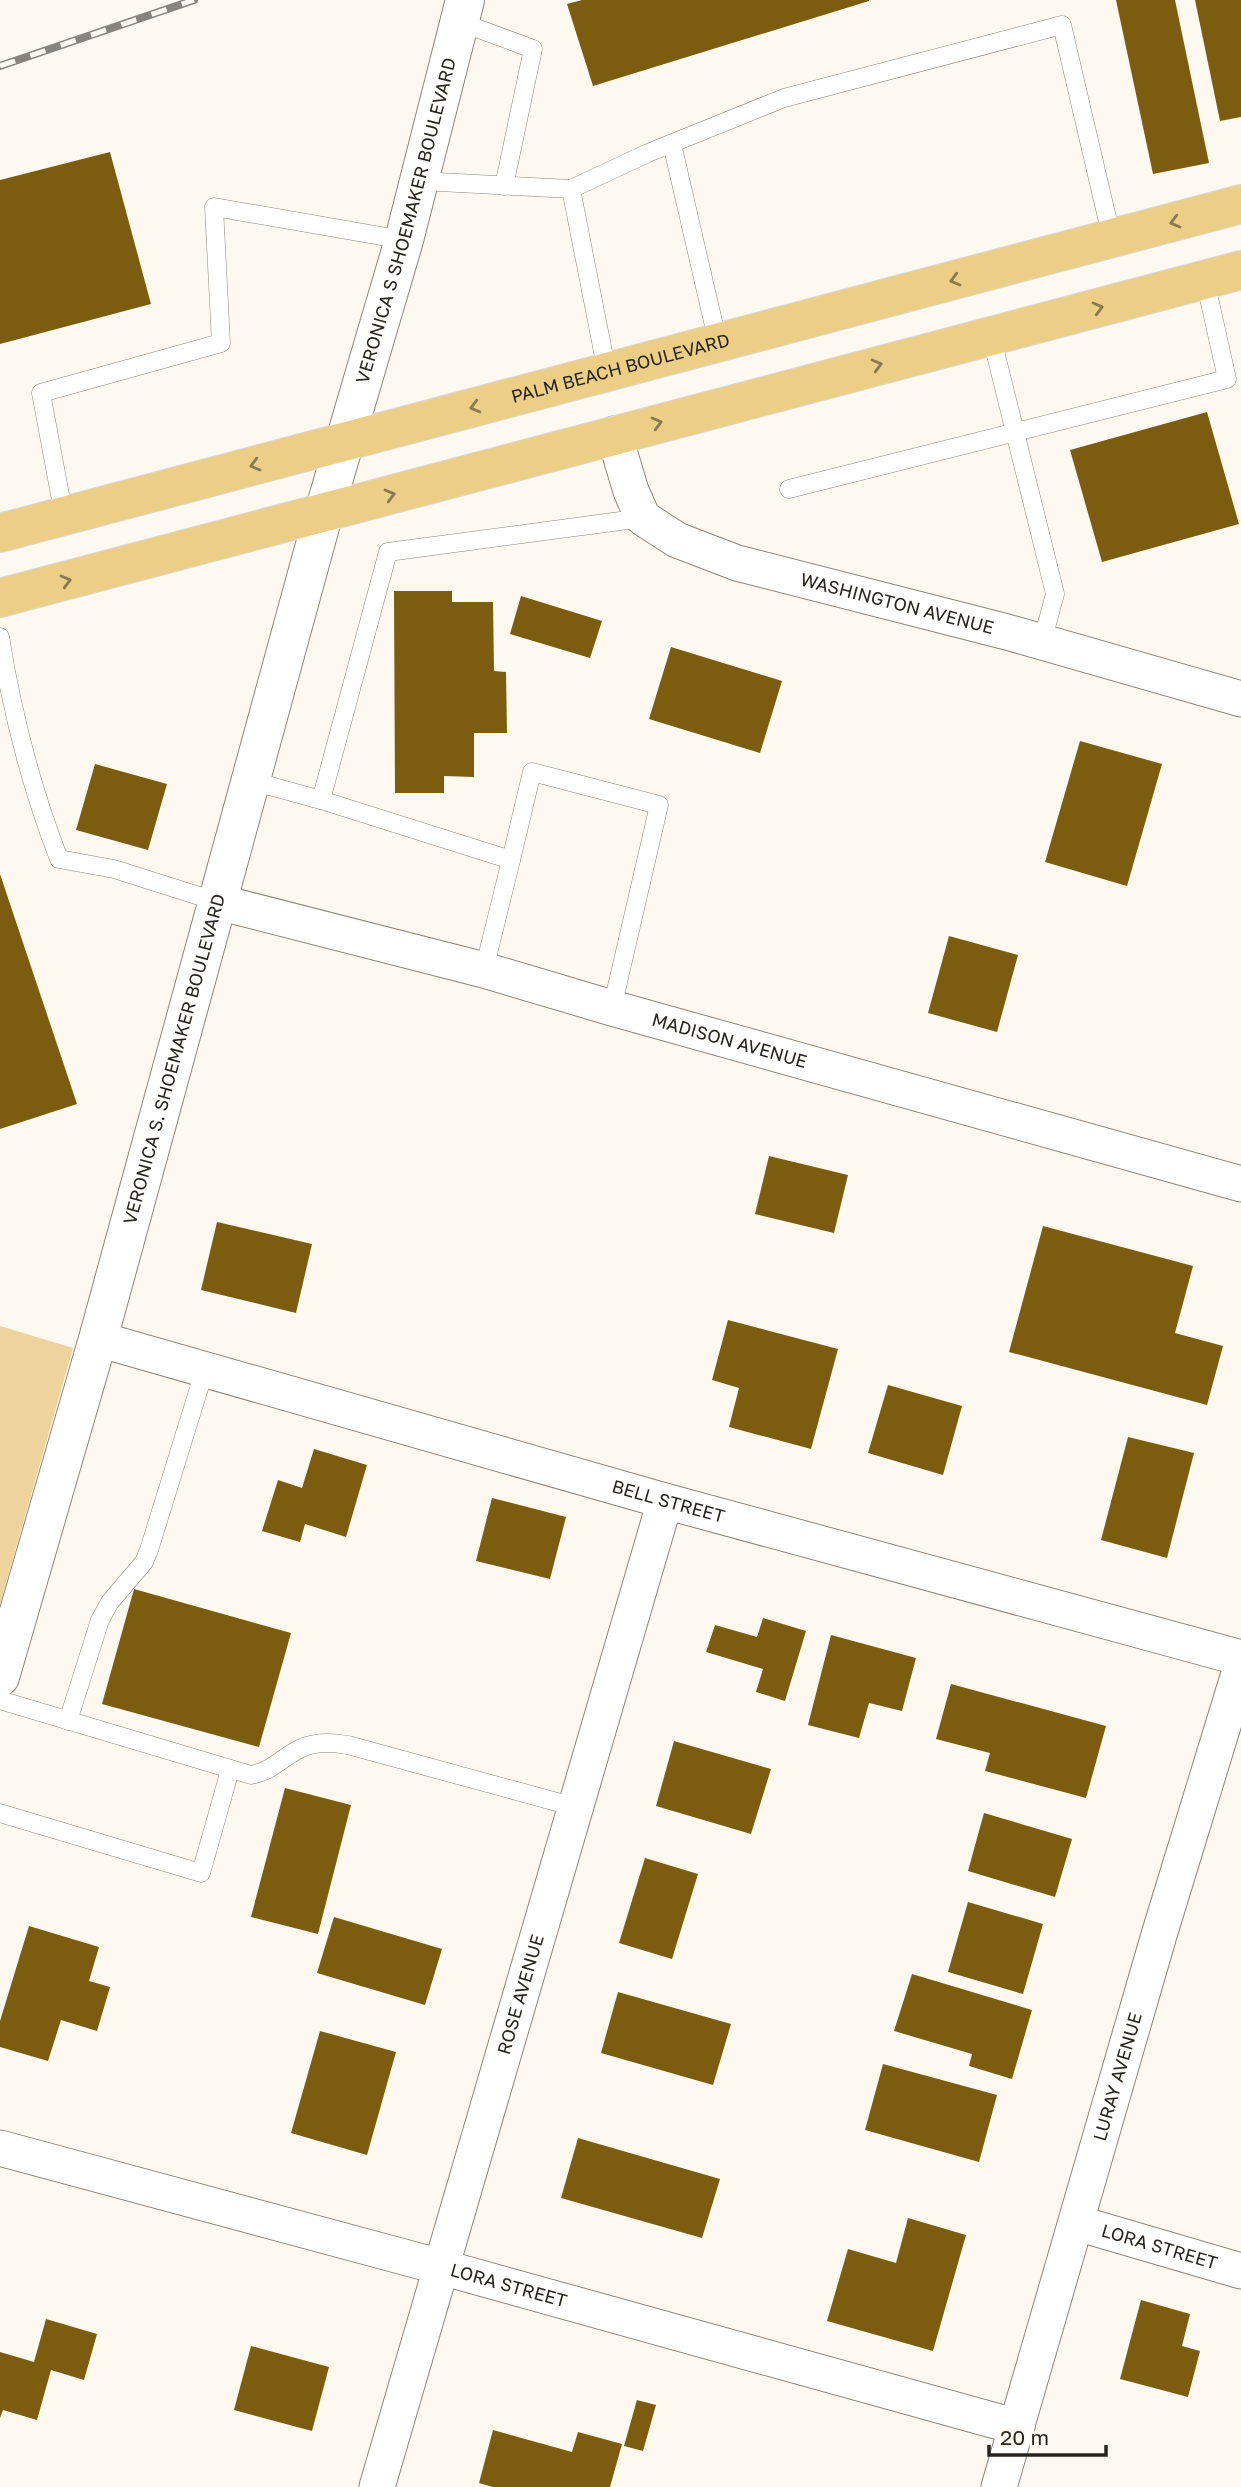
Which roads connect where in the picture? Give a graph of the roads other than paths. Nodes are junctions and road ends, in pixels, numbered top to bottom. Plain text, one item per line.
1 (462, 11) edge
2 (672, 144) junction
3 (420, 181) junction
4 (504, 186) junction
5 (570, 189) junction
6 (1241, 204) edge
7 (1112, 239) junction
8 (404, 240) junction
9 (1241, 270) edge
10 (1205, 280) junction
11 (991, 335) junction
12 (718, 342) junction
13 (607, 372) junction
14 (1015, 433) junction
15 (614, 435) junction
16 (345, 442) junction
17 (789, 489) dead end
18 (324, 512) junction
19 (64, 516) junction
20 (643, 518) junction
21 (0, 533) edge
22 (0, 598) edge
23 (0, 636) edge
24 (1042, 642) junction
25 (1241, 699) edge
26 (251, 781) junction
27 (321, 800) junction
28 (512, 860) junction
29 (218, 902) junction
30 (484, 970) junction
31 (612, 1008) junction
32 (1241, 1184) edge
33 (98, 1339) junction
34 (205, 1369) junction
35 (665, 1501) junction
36 (1241, 1658) edge
37 (1241, 1667) edge
38 (0, 1677) edge
39 (0, 1700) edge
40 (68, 1721) junction
41 (230, 1770) junction
42 (575, 1807) junction
43 (0, 1813) edge
44 (0, 2148) edge
45 (1077, 2223) junction
46 (441, 2267) junction
47 (1241, 2271) edge
48 (1017, 2427) junction
49 (377, 2487) edge
50 (999, 2487) edge

1 - 3 street, VERONICA S SHOEMAKER BOULEVARD
1 - 4 lane
2 - 5 lane
2 - 7 lane
2 - 12 lane
3 - 4 lane
3 - 8 street, VERONICA S SHOEMAKER BOULEVARD
4 - 5 lane
5 - 13 lane
6 -> 7 main road, PALM BEACH BOULEVARD
7 -> 12 main road, PALM BEACH BOULEVARD
8 - 16 street, VERONICA S SHOEMAKER BOULEVARD
8 - 19 lane
9 - 10 main road
11 -> 10 main road
10 - 14 lane
11 - 14 lane
15 -> 11 main road
12 - 13 main road, PALM BEACH BOULEVARD
13 -> 16 main road, PALM BEACH BOULEVARD
14 - 17 lane
14 - 24 lane
18 -> 15 main road
15 - 20 street
16 - 18 street, VERONICA S. SHOEMAKER BOULEVARD
16 -> 19 main road, PALM BEACH BOULEVARD
22 -> 18 main road
18 - 26 street, VERONICA S. SHOEMAKER BOULEVARD
19 - 21 main road, PALM BEACH BOULEVARD
20 - 24 street, WASHINGTON AVENUE
20 - 27 lane
23 - 29 lane
24 - 25 street, WASHINGTON AVENUE
26 - 27 lane
26 - 29 street, VERONICA S. SHOEMAKER BOULEVARD
27 - 28 lane
28 - 30 lane
28 - 31 lane
29 - 30 street, MADISON AVENUE
29 - 33 street, VERONICA S. SHOEMAKER BOULEVARD
30 - 31 street, MADISON AVENUE
31 - 32 street, MADISON AVENUE
33 - 34 street, BELL STREET
33 - 38 street, VERONICA S. SHOEMAKER BOULEVARD
34 - 35 street, BELL STREET
34 - 40 lane
35 - 36 street, BELL STREET
35 - 42 street, ROSE AVENUE
37 - 45 street, LURAY AVENUE
39 - 40 lane
40 - 41 lane
41 - 42 lane
41 - 43 lane
42 - 46 street, ROSE AVENUE
44 - 46 street, LORA STREET
45 - 47 street, LORA STREET
45 - 48 street, LURAY AVENUE
46 - 48 street, LORA STREET
46 - 49 street, ROSE AVENUE
48 - 50 street, LURAY AVENUE

